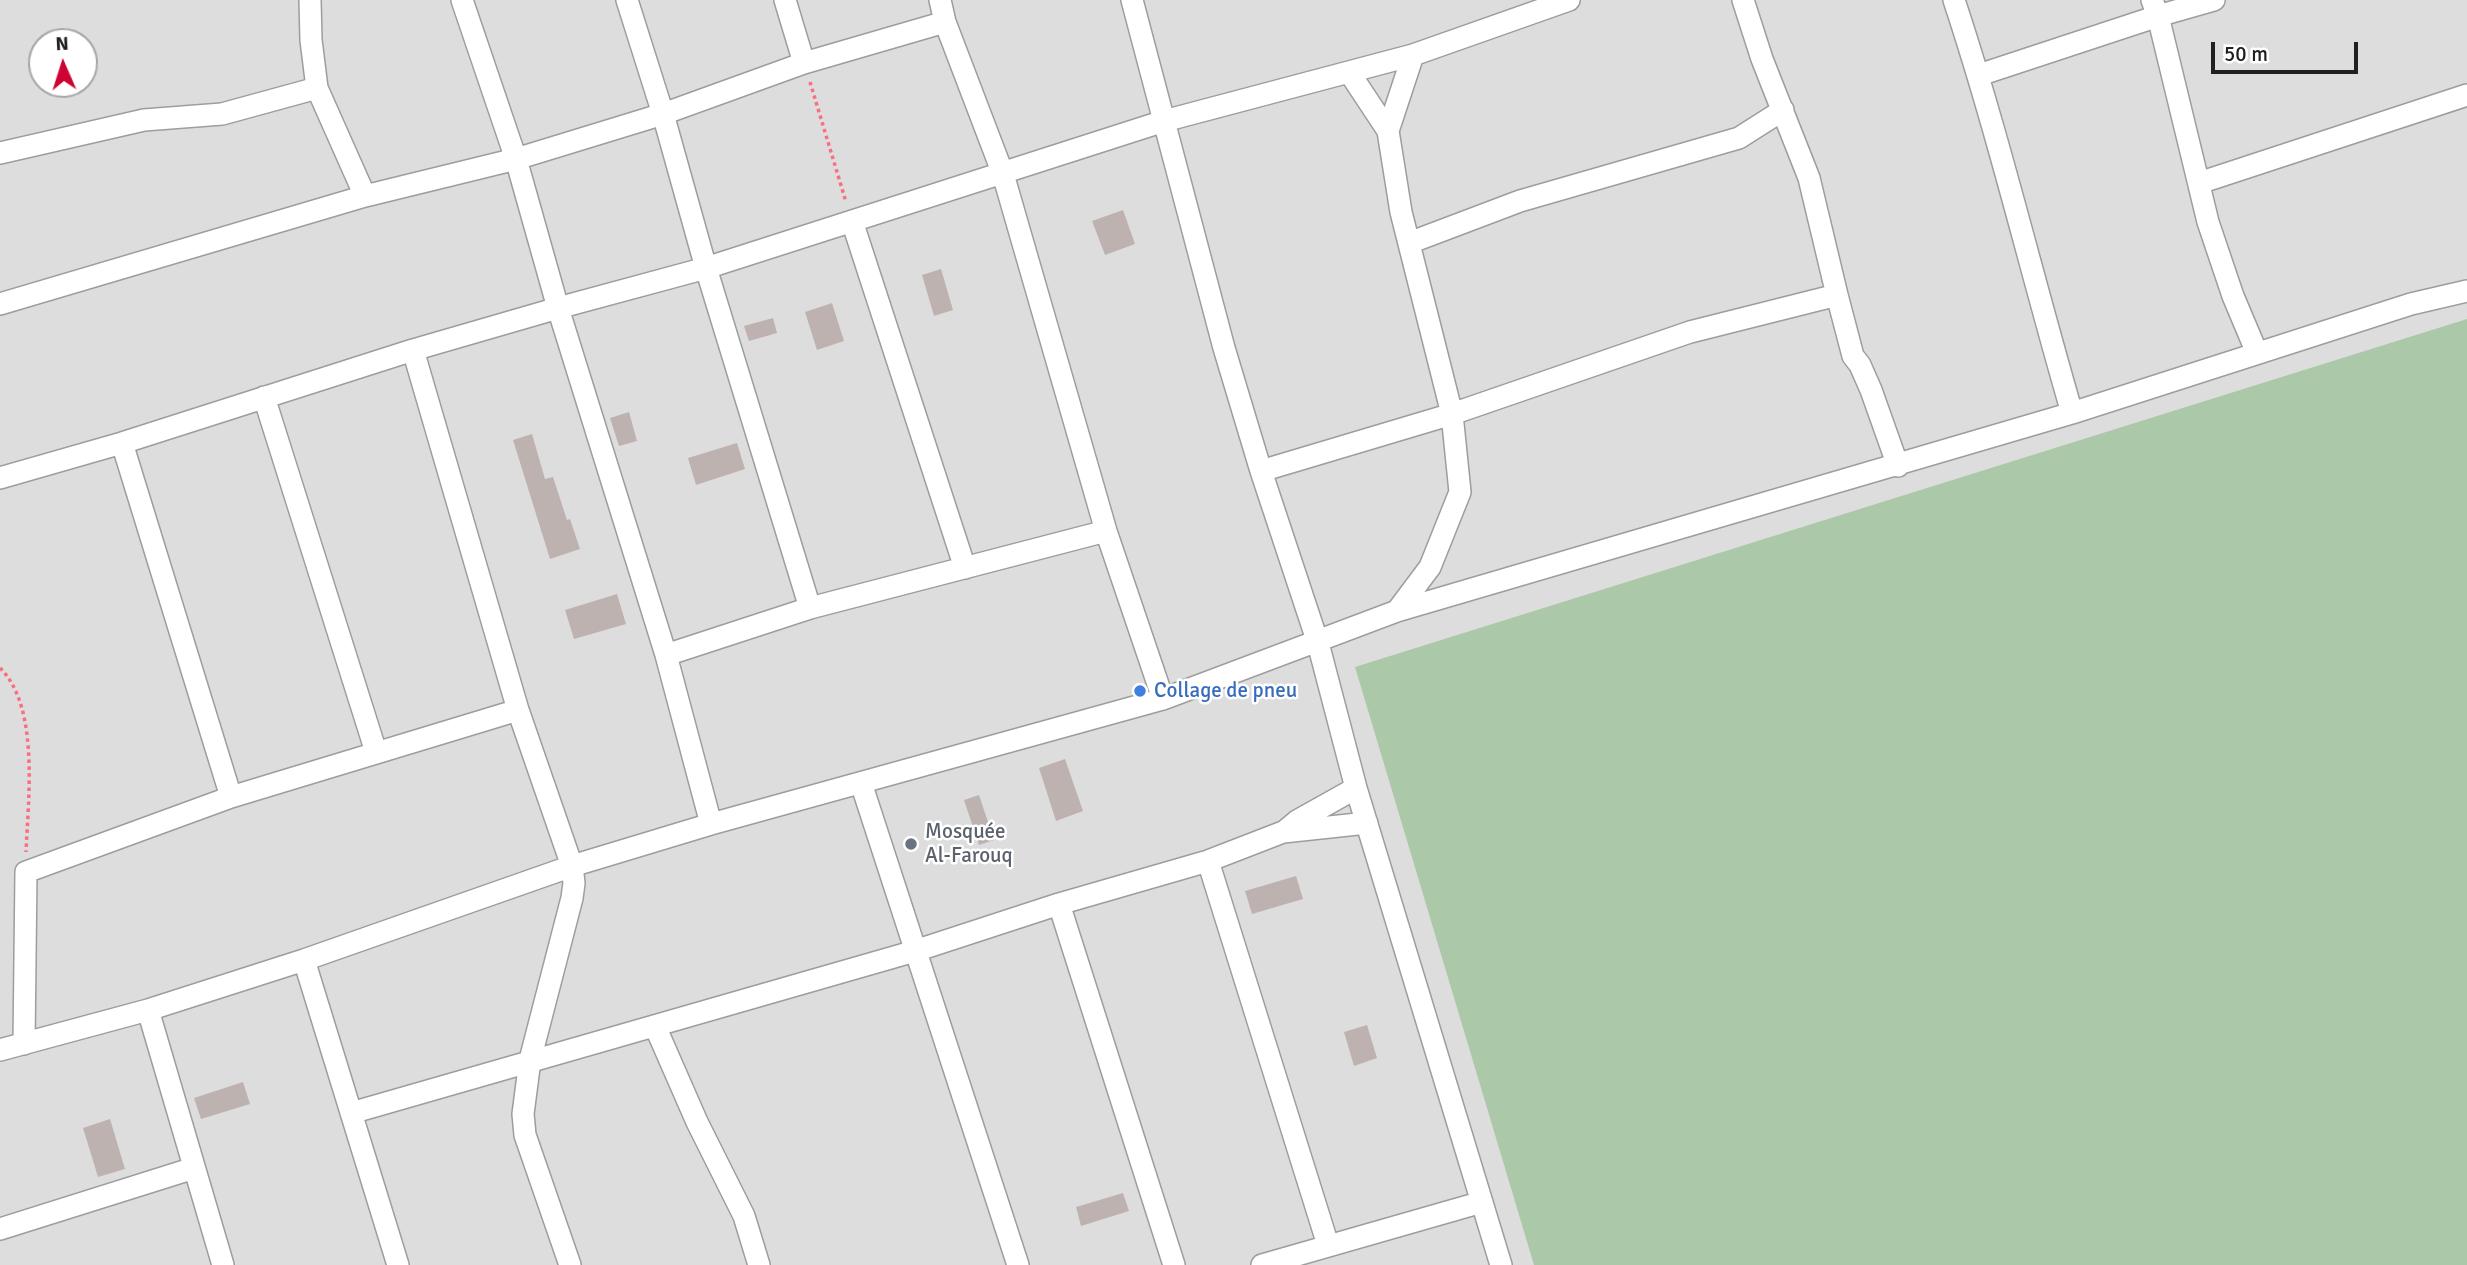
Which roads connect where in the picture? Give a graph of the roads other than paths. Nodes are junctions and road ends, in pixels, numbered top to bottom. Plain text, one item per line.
1 (310, 0) edge
2 (462, 0) edge
3 (627, 0) edge
4 (785, 0) edge
5 (940, 0) edge
6 (1132, 0) edge
7 (1569, 0) edge
8 (1743, 0) edge
9 (1954, 0) edge
10 (2214, 0) edge
11 (2155, 8) edge
12 (945, 22) junction
13 (1413, 55) junction
14 (804, 63) junction
15 (1349, 72) junction
16 (1979, 75) junction
17 (317, 88) junction
18 (2467, 95) edge
19 (1783, 110) junction
20 (663, 114) junction
21 (1164, 121) junction
22 (1388, 131) junction
23 (0, 153) edge
24 (516, 159) junction
25 (1003, 174) junction
26 (2199, 183) junction
27 (365, 196) junction
28 (852, 221) junction
29 (1409, 243) junction
30 (706, 268) junction
31 (2467, 290) edge
32 (1837, 295) junction
33 (0, 304) edge
34 (558, 308) junction
35 (413, 350) junction
36 (2257, 353) junction
37 (264, 397) junction
38 (2072, 413) junction
39 (1452, 414) junction
40 (122, 443) junction
41 (1898, 466) junction
42 (1261, 471) junction
43 (0, 478) edge
44 (1106, 531) junction
45 (965, 568) junction
46 (810, 608) junction
47 (1397, 611) junction
48 (1318, 643) junction
49 (666, 655) junction
50 (1163, 699) junction
51 (518, 709) junction
52 (376, 752) junction
53 (861, 782) junction
54 (1356, 788) junction
55 (231, 797) junction
56 (1367, 823) junction
57 (711, 824) junction
58 (1283, 832) junction
59 (1208, 861) junction
60 (572, 866) junction
61 (1059, 904) junction
62 (915, 951) junction
63 (304, 960) junction
64 (148, 1010) junction
65 (655, 1026) junction
66 (24, 1044) junction
67 (0, 1050) edge
68 (530, 1060) junction
69 (351, 1113) junction
70 (194, 1168) junction
71 (1482, 1202) junction
72 (0, 1229) edge
73 (1328, 1245) junction
74 (223, 1265) edge
75 (398, 1265) edge
76 (570, 1265) edge
77 (759, 1265) edge
78 (1018, 1265) edge
79 (1174, 1265) edge
80 (1262, 1265) edge
81 (1501, 1265) edge

1 - 17 street
2 - 24 street
3 - 20 street
4 - 14 street
5 - 12 street
6 - 21 street
7 - 13 street
8 - 19 street
9 - 16 street
10 - 11 street
11 - 16 street
11 - 26 street
12 - 14 street
12 - 25 street
13 - 15 street
13 - 22 street
14 - 20 street
15 - 21 street
15 - 22 street
16 - 38 street
17 - 23 street
17 - 27 street
18 - 26 street
19 - 29 street
19 - 32 street
20 - 24 street
20 - 30 street
21 - 25 street
21 - 42 street
22 - 29 street
24 - 27 street
24 - 34 street
25 - 28 street
25 - 44 street
26 - 36 street
27 - 33 street
28 - 30 street
28 - 45 street
29 - 39 street
30 - 34 street
30 - 46 street
31 - 36 street
32 - 39 street
32 - 41 street
34 - 35 street
34 - 49 street
35 - 37 street
35 - 51 street
36 - 38 street
37 - 40 street
37 - 52 street
38 - 41 street
39 - 42 street
39 - 47 street
40 - 43 street
40 - 55 street
41 - 47 street
42 - 48 street
44 - 45 street
44 - 50 street
45 - 46 street
46 - 49 street
47 - 48 street
48 - 50 street
48 - 54 street
49 - 57 street
50 - 53 street
51 - 52 street
51 - 60 street
52 - 55 street
53 - 57 street
53 - 62 street
54 - 56 street
54 - 58 street
55 - 66 street
56 - 58 street
56 - 71 street
57 - 60 street
58 - 59 street
59 - 61 street
59 - 73 street
60 - 63 street
60 - 68 street
61 - 62 street
61 - 79 street
62 - 65 street
62 - 78 street
63 - 64 street
63 - 69 street
64 - 66 street
64 - 70 street
65 - 68 street
65 - 77 street
66 - 67 street
68 - 69 street
68 - 76 street
69 - 75 street
70 - 72 street
70 - 74 street
71 - 73 street
71 - 81 street
73 - 80 street

